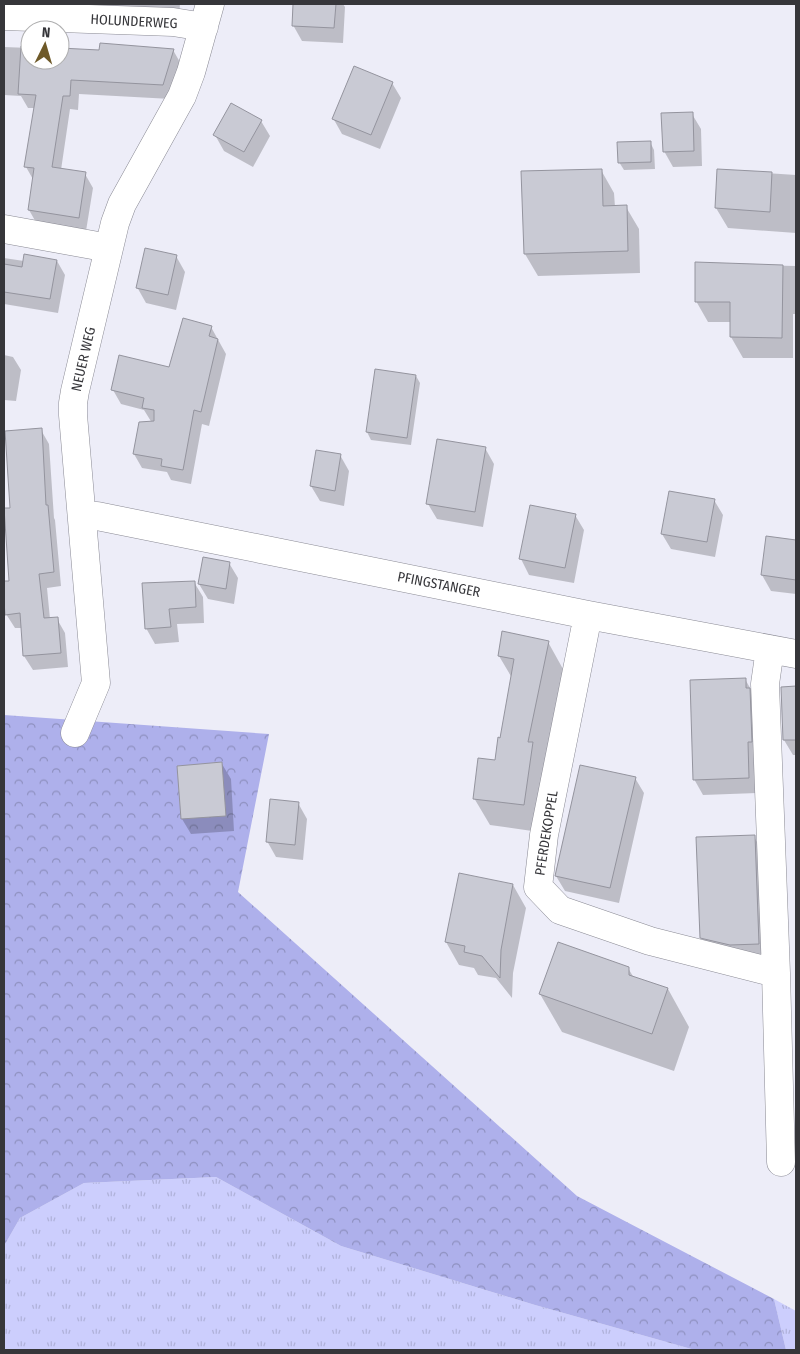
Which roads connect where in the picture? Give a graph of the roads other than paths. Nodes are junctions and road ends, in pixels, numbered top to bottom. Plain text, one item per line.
1 (4, 16) edge
2 (207, 16) edge
3 (4, 229) edge
4 (109, 248) junction
5 (82, 516) junction
6 (588, 615) junction
7 (770, 649) junction
8 (796, 654) edge
9 (76, 734) dead end
10 (776, 973) junction
11 (781, 1162) dead end

1 - 2 street, HOLUNDERWEG
2 - 4 street, NEUER WEG
3 - 4 street
4 - 5 street, NEUER WEG
5 - 6 street, PFINGSTANGER
5 - 9 street, NEUER WEG
6 - 7 street, PFINGSTANGER
6 - 10 street, PFERDEKOPPEL
7 - 8 street, PFINGSTANGER
7 - 10 street
10 - 11 street

